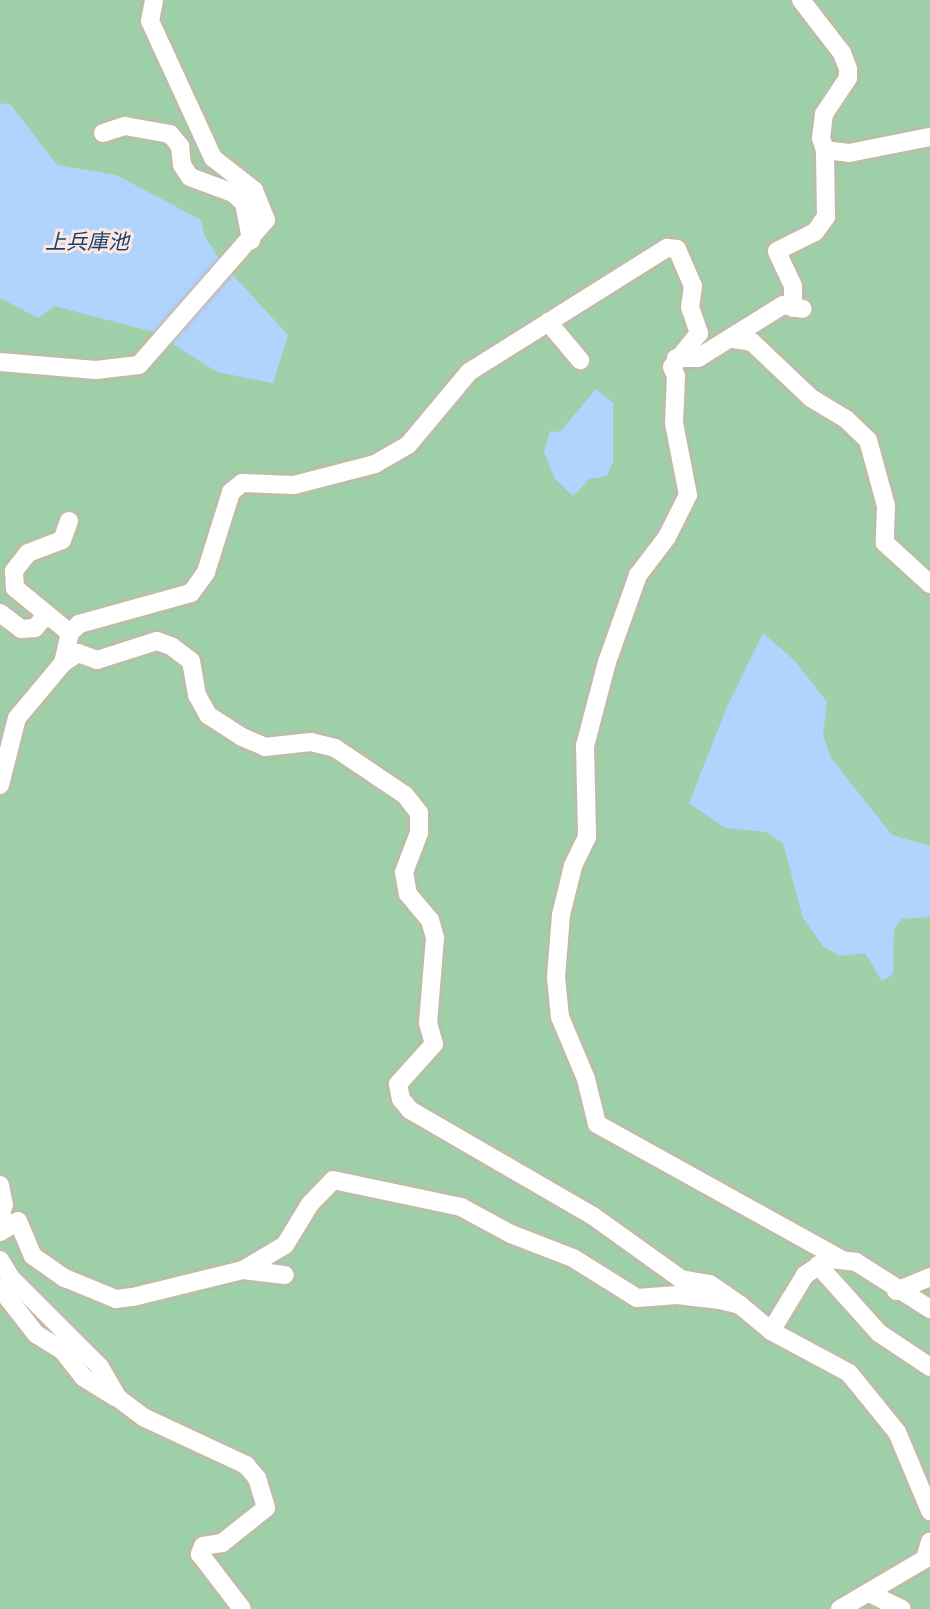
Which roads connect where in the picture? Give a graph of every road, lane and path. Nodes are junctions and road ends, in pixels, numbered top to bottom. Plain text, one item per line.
1 (154, 0) edge
2 (801, 0) edge
3 (103, 133) dead end
4 (930, 137) edge
5 (825, 150) junction
6 (244, 247) junction
7 (548, 322) junction
8 (733, 339) junction
9 (676, 358) junction
10 (580, 360) dead end
11 (0, 362) edge
12 (69, 521) dead end
13 (930, 584) edge
14 (0, 613) edge
15 (46, 615) junction
16 (70, 633) junction
17 (64, 663) junction
18 (0, 785) edge
19 (0, 1185) edge
20 (5, 1228) edge
21 (841, 1259) junction
22 (0, 1260) edge
23 (818, 1265) junction
24 (243, 1270) junction
25 (285, 1275) dead end
26 (930, 1277) edge
27 (4, 1280) edge
28 (895, 1291) junction
29 (740, 1305) junction
30 (930, 1309) edge
31 (771, 1331) junction
32 (930, 1367) edge
33 (118, 1398) junction
34 (929, 1508) edge
35 (930, 1535) edge
36 (930, 1542) edge
37 (871, 1594) junction
38 (242, 1609) edge
39 (841, 1609) edge
40 (902, 1609) edge

1 - 6 lane
2 - 5 lane
3 - 6 lane
4 - 5 lane
5 - 8 lane
6 - 11 lane
7 - 9 lane
7 - 10 lane
7 - 16 lane
8 - 9 lane
8 - 13 lane
9 - 21 lane
12 - 15 lane
14 - 15 lane
15 - 16 lane
16 - 17 lane
17 - 18 lane
17 - 29 lane
19 - 20 lane
20 - 24 lane
21 - 23 lane
21 - 28 lane
22 - 27 lane
23 - 31 lane
23 - 32 lane
24 - 25 lane
24 - 29 lane
26 - 28 lane
27 - 33 lane
27 - 33 lane
28 - 30 lane
29 - 31 lane
31 - 34 lane
33 - 38 lane
34 - 35 lane
36 - 37 lane
37 - 39 lane
37 - 40 lane

